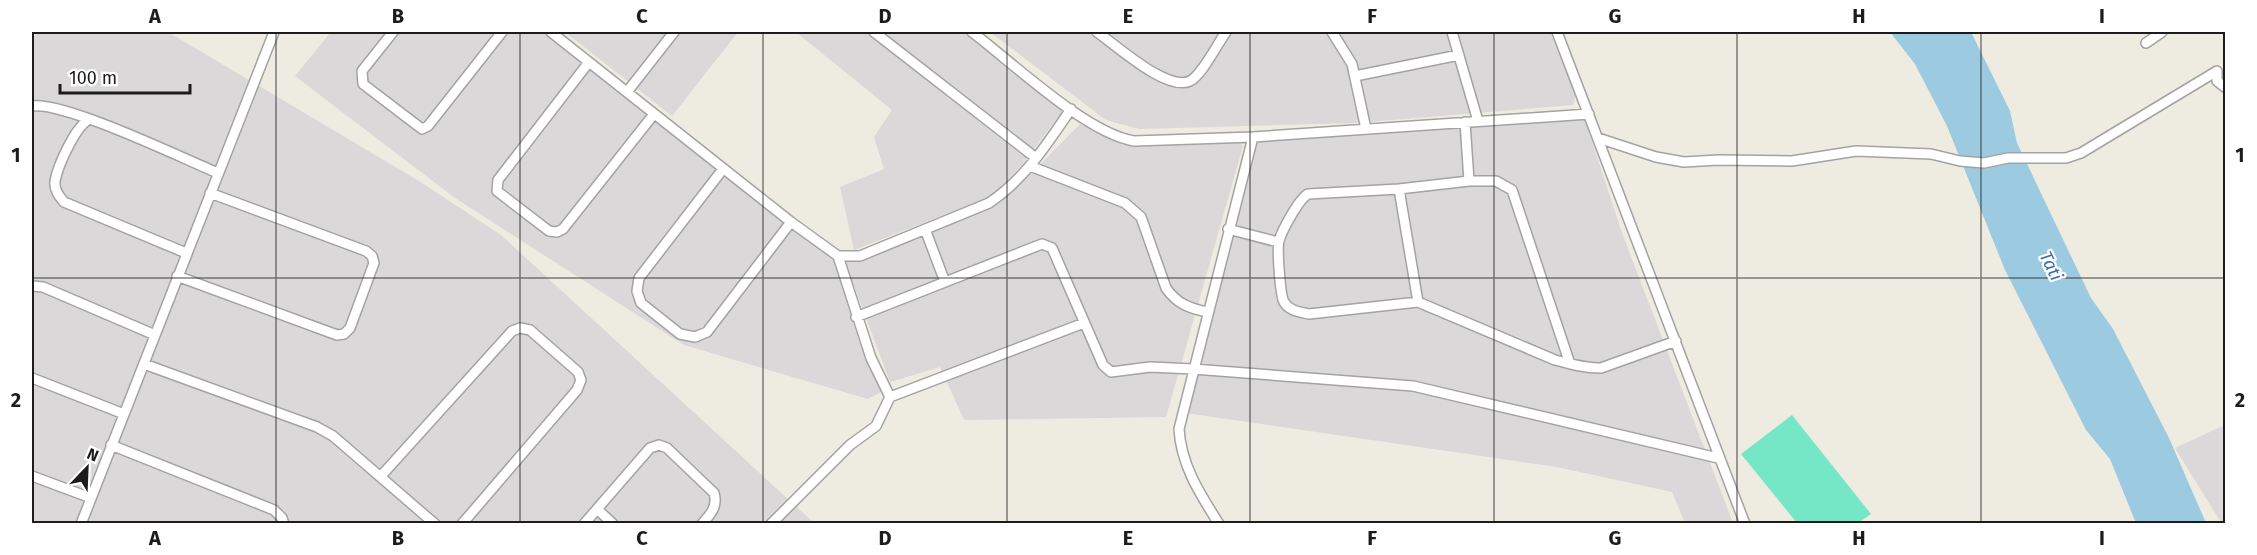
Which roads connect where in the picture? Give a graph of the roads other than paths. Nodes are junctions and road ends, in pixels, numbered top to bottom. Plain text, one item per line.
1 (274, 32) edge
2 (393, 32) edge
3 (502, 32) edge
4 (674, 32) edge
5 (874, 32) edge
6 (972, 32) edge
7 (1097, 32) edge
8 (1226, 32) edge
9 (1332, 32) edge
10 (1452, 32) edge
11 (1557, 32) edge
12 (2162, 32) edge
13 (557, 33) edge
14 (2146, 43) dead end
15 (1459, 55) junction
16 (589, 62) junction
17 (1355, 76) junction
18 (2226, 88) edge
19 (627, 92) junction
20 (32, 106) edge
21 (1071, 109) junction
22 (654, 114) junction
23 (1589, 114) junction
24 (88, 120) junction
25 (1478, 121) junction
26 (1466, 122) junction
27 (1366, 129) junction
28 (1253, 136) junction
29 (1598, 138) junction
30 (1036, 158) junction
31 (1030, 166) junction
32 (723, 169) junction
33 (218, 173) junction
34 (1469, 181) junction
35 (1399, 189) junction
36 (210, 193) junction
37 (791, 222) junction
38 (926, 229) junction
39 (1228, 230) junction
40 (1278, 242) junction
41 (186, 254) junction
42 (838, 256) junction
43 (177, 276) junction
44 (945, 282) junction
45 (32, 286) edge
46 (1418, 302) junction
47 (1207, 312) junction
48 (856, 317) junction
49 (1084, 323) junction
50 (154, 335) junction
51 (1676, 342) junction
52 (144, 363) junction
53 (1570, 364) junction
54 (1193, 369) junction
55 (32, 378) edge
56 (890, 397) junction
57 (124, 414) junction
58 (111, 445) junction
59 (1718, 458) junction
60 (32, 476) edge
61 (381, 476) junction
62 (91, 498) junction
63 (597, 509) junction
64 (81, 524) edge
65 (284, 524) edge
66 (435, 524) edge
67 (462, 524) edge
68 (584, 524) edge
69 (613, 524) edge
70 (702, 524) edge
71 (771, 524) edge
72 (1219, 524) edge
73 (1745, 524) edge

1 - 33 street
2 - 3 street
4 - 19 street
5 - 30 street
6 - 21 street
7 - 8 street
9 - 17 street
10 - 15 street
11 - 23 street
12 - 14 street
13 - 16 street
15 - 17 street
15 - 25 street
16 - 19 street
16 - 22 street
17 - 27 street
18 - 29 street
19 - 22 street
20 - 24 street
21 - 28 street
21 - 30 street
22 - 32 street
23 - 25 street
23 - 29 street
24 - 33 street
24 - 41 street
25 - 26 street
26 - 27 street
26 - 34 street
27 - 28 street
28 - 39 street
29 - 51 street
30 - 31 street
31 - 38 street
31 - 47 street
32 - 37 street
32 - 37 street
33 - 36 street
34 - 35 street
34 - 53 street
35 - 40 street
35 - 46 street
36 - 41 street
36 - 43 street
37 - 42 street
38 - 42 street
38 - 44 street
39 - 40 street
39 - 47 street
40 - 46 street
41 - 43 street
42 - 48 street
43 - 50 street
44 - 48 street
44 - 49 street
45 - 50 street
46 - 53 street
47 - 54 street
48 - 56 street
49 - 54 street
49 - 56 street
50 - 52 street
51 - 53 street
51 - 59 street
52 - 57 street
52 - 61 street
54 - 59 street
54 - 72 street
55 - 57 street
56 - 71 street
57 - 58 street
58 - 62 street
58 - 65 street
59 - 73 street
60 - 62 street
61 - 66 street
61 - 67 street
62 - 64 street
63 - 68 street
63 - 69 street
63 - 70 street

